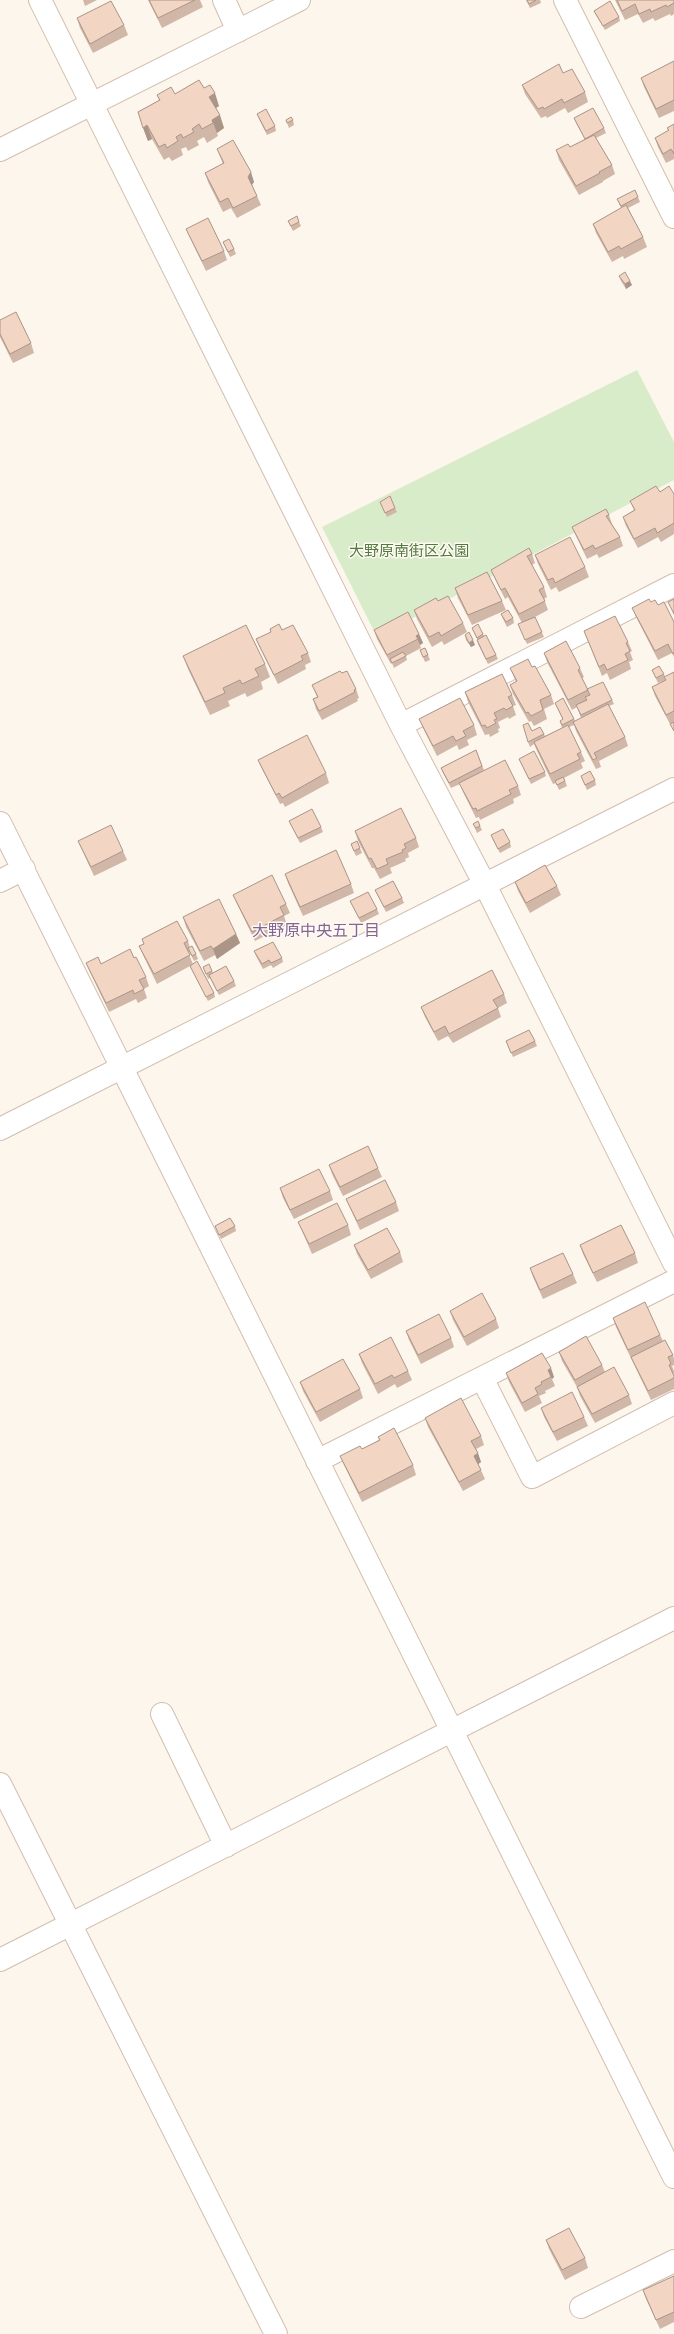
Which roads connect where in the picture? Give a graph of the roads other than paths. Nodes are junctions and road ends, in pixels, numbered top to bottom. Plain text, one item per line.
1 (40, 0) edge
2 (224, 0) edge
3 (300, 0) edge
4 (565, 0) edge
5 (238, 31) junction
6 (92, 104) junction
7 (0, 150) edge
8 (674, 217) edge
9 (674, 585) edge
10 (401, 725) junction
11 (674, 789) edge
12 (0, 823) edge
13 (24, 869) junction
14 (0, 881) edge
15 (484, 883) junction
16 (122, 1068) junction
17 (0, 1129) edge
18 (674, 1263) edge
19 (674, 1281) edge
20 (482, 1378) junction
21 (674, 1403) edge
22 (317, 1461) junction
23 (674, 1618) edge
24 (162, 1714) dead end
25 (451, 1732) junction
26 (0, 1784) edge
27 (226, 1846) junction
28 (70, 1924) junction
29 (0, 1960) edge
30 (674, 2177) edge
31 (674, 2261) edge
32 (581, 2307) dead end
33 (276, 2334) edge

1 - 6 street
2 - 5 street
3 - 5 street
4 - 8 street
5 - 6 street
6 - 7 street
6 - 10 street
9 - 10 street
10 - 15 street
11 - 15 street
12 - 13 street
13 - 14 street
13 - 16 street
15 - 16 street
15 - 18 street
16 - 17 street
16 - 22 street
19 - 20 street
20 - 21 street
20 - 22 street
22 - 25 street
23 - 25 street
24 - 27 street
25 - 27 street
25 - 30 street
26 - 28 street
27 - 28 street
28 - 29 street
28 - 33 street
31 - 32 street

